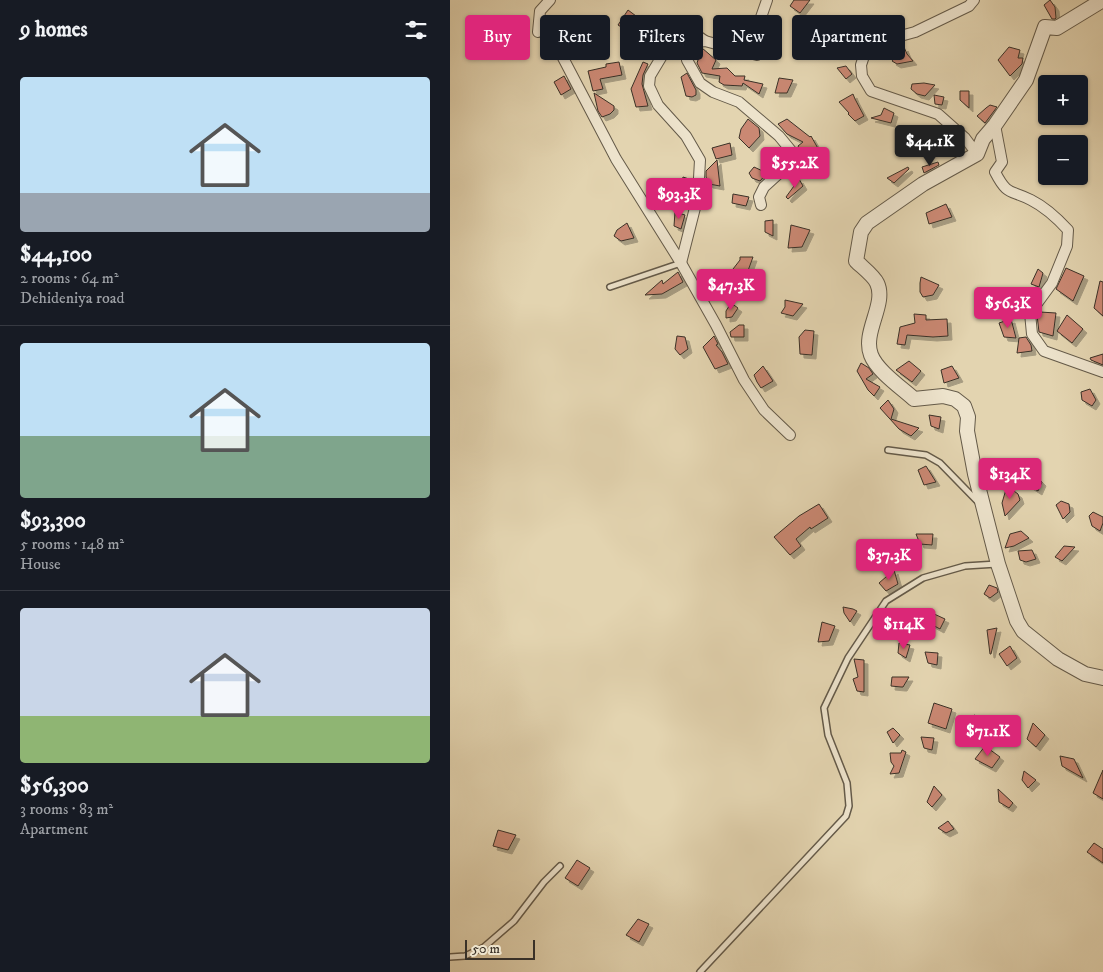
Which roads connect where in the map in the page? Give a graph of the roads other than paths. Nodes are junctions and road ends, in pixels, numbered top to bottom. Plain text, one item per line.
1 (550, 0) edge
2 (767, 0) edge
3 (974, 0) edge
4 (1103, 0) edge
5 (538, 32) dead end
6 (705, 40) junction
7 (564, 60) edge
8 (995, 125) junction
9 (977, 154) junction
10 (760, 205) dead end
11 (681, 263) junction
12 (610, 287) dead end
13 (1103, 372) edge
14 (790, 435) dead end
15 (888, 450) dead end
16 (983, 506) junction
17 (998, 564) junction
18 (1103, 678) edge
19 (560, 866) dead end
20 (450, 957) edge
21 (700, 972) edge

1 - 5 street
2 - 6 street
3 - 9 street
4 - 8 street
6 - 10 street
6 - 11 street
7 - 11 street
8 - 9 street
8 - 13 street
9 - 16 street
11 - 12 lane
11 - 14 street
15 - 16 lane
16 - 17 street
17 - 18 street
17 - 21 lane
19 - 20 lane

